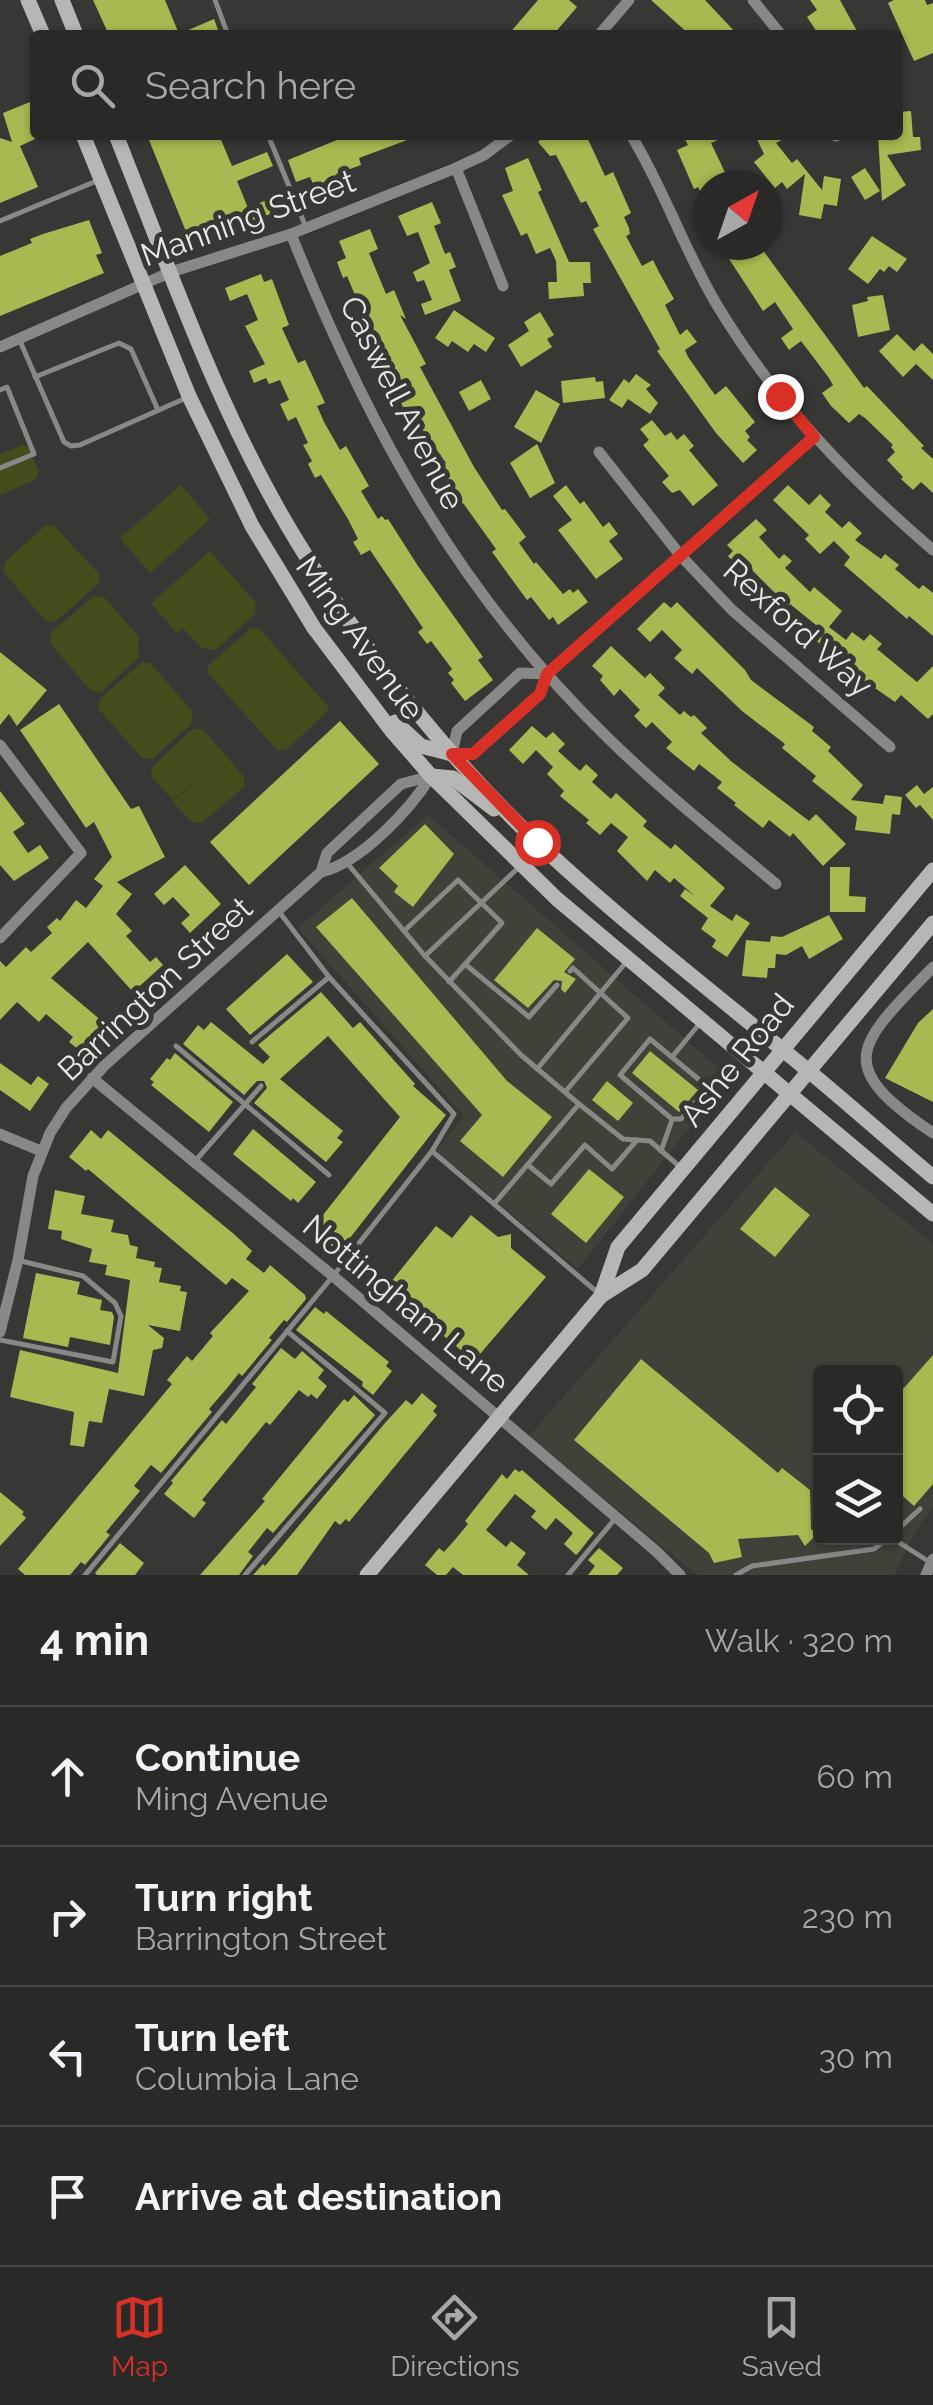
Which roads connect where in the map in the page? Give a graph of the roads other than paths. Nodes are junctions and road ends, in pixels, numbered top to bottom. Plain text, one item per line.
1 (28, 0) edge
2 (62, 0) edge
3 (214, 0) edge
4 (629, 0) edge
5 (753, 0) edge
6 (40, 30) edge
7 (74, 30) edge
8 (226, 30) edge
9 (603, 30) edge
10 (776, 30) edge
11 (85, 140) edge
12 (118, 140) edge
13 (270, 140) edge
14 (504, 140) edge
15 (634, 140) edge
16 (456, 168) junction
17 (101, 179) junction
18 (0, 221) edge
19 (306, 228) junction
20 (291, 234) junction
21 (171, 272) junction
22 (146, 284) junction
23 (504, 286) dead end
24 (18, 338) junction
25 (0, 346) edge
26 (35, 377) junction
27 (0, 390) edge
28 (189, 396) junction
29 (158, 410) junction
30 (814, 437) junction
31 (599, 452) dead end
32 (0, 468) edge
33 (933, 550) edge
34 (680, 555) junction
35 (547, 674) junction
36 (360, 688) junction
37 (0, 745) edge
38 (890, 747) dead end
39 (452, 754) junction
40 (430, 776) junction
41 (537, 842) junction
42 (346, 863) junction
43 (521, 866) junction
44 (933, 870) edge
45 (321, 872) junction
46 (776, 884) dead end
47 (480, 902) junction
48 (279, 912) junction
49 (933, 923) edge
50 (404, 931) junction
51 (0, 938) edge
52 (425, 956) junction
53 (628, 959) junction
54 (465, 964) junction
55 (933, 967) edge
56 (570, 971) dead end
57 (329, 977) junction
58 (448, 982) junction
59 (557, 986) dead end
60 (600, 993) junction
61 (702, 1021) junction
62 (252, 1042) dead end
63 (176, 1046) dead end
64 (781, 1048) junction
65 (669, 1055) junction
66 (661, 1059) dead end
67 (537, 1069) junction
68 (809, 1071) junction
69 (762, 1073) junction
70 (92, 1078) junction
71 (642, 1082) dead end
72 (261, 1086) dead end
73 (636, 1089) junction
74 (565, 1092) junction
75 (787, 1094) junction
76 (245, 1104) junction
77 (579, 1104) junction
78 (670, 1104) dead end
79 (663, 1112) junction
80 (672, 1119) junction
81 (933, 1133) edge
82 (0, 1134) edge
83 (637, 1140) junction
84 (662, 1150) junction
85 (41, 1151) junction
86 (432, 1151) junction
87 (194, 1162) junction
88 (528, 1164) junction
89 (683, 1169) junction
90 (329, 1175) dead end
91 (933, 1177) edge
92 (494, 1204) junction
93 (933, 1214) edge
94 (18, 1260) junction
95 (332, 1276) junction
96 (601, 1296) junction
97 (287, 1331) junction
98 (0, 1332) edge
99 (0, 1340) edge
100 (498, 1418) junction
101 (920, 1509) dead end
102 (616, 1518) junction
103 (903, 1525) edge
104 (880, 1545) edge
105 (900, 1545) edge
106 (930, 1566) edge
107 (739, 1574) edge
108 (86, 1575) edge
109 (245, 1575) edge
110 (367, 1575) edge
111 (568, 1575) edge
112 (680, 1575) edge

1 - 6 main road
2 - 7 main road
3 - 8 lane
4 - 9 street
5 - 10 street
11 - 17 main road, Ming Avenue
12 - 21 main road, Ming Avenue
13 - 19 lane
14 - 16 street, Manning Street
15 - 30 street
16 - 19 street, Manning Street
16 - 23 street
17 - 18 lane
17 - 22 main road, Ming Avenue
19 - 20 street, Manning Street
20 - 21 street, Manning Street
20 - 35 street, Caswell Avenue
21 - 22 street, Manning Street
21 - 39 main road, Ming Avenue
22 - 24 street, Manning Street
22 - 28 main road, Ming Avenue
24 - 25 street, Manning Street
24 - 26 lane
26 - 29 lane
26 - 29 lane
27 - 32 lane
28 - 29 lane
28 - 36 main road, Ming Avenue
30 - 33 street
30 - 34 street
31 - 34 street, Rexford Way
34 - 35 street
34 - 38 street, Rexford Way
35 - 39 street
35 - 39 street
35 - 46 street, Caswell Avenue
36 - 39 main road
36 - 40 main road, Ming Avenue
37 - 51 street
39 - 41 main road, Ming Avenue
40 - 41 main road
40 - 42 street, Barrington Street
40 - 43 main road, Ming Avenue
40 - 45 street, Barrington Street
41 - 64 main road, Ming Avenue
42 - 45 street, Barrington Street
42 - 50 lane
43 - 47 lane
43 - 53 main road, Ming Avenue
44 - 64 main road, Ashe Road
45 - 48 street, Barrington Street
47 - 50 lane
47 - 52 lane
47 - 54 lane
48 - 57 lane
48 - 70 street, Barrington Street
49 - 68 main road, Ashe Road
50 - 52 lane
52 - 58 lane
53 - 60 lane
53 - 61 main road, Ming Avenue
54 - 58 lane
54 - 59 lane
55 - 81 street
56 - 60 lane
57 - 62 lane
57 - 86 lane
58 - 67 lane
60 - 67 lane
60 - 74 lane
61 - 65 lane
61 - 69 main road, Ming Avenue
63 - 76 lane
64 - 68 main road, Ming Avenue
64 - 69 main road, Ashe Road
65 - 66 lane
65 - 73 lane
65 - 80 lane
67 - 74 lane
68 - 75 main road, Ashe Road
68 - 91 main road, Ming Avenue
69 - 75 main road, Ming Avenue
69 - 89 main road, Ashe Road
70 - 85 street, Barrington Street
70 - 87 street, Nottingham Lane
71 - 73 lane
72 - 76 lane
73 - 79 lane
74 - 77 lane
75 - 93 main road, Ming Avenue
75 - 96 main road, Ashe Road
76 - 87 lane
76 - 90 lane
77 - 83 lane
77 - 88 lane
78 - 79 lane
79 - 80 lane
80 - 84 lane
82 - 85 street
83 - 84 lane
83 - 88 lane
84 - 89 lane
85 - 94 street, Barrington Street
86 - 92 lane
86 - 95 lane
87 - 95 street, Nottingham Lane
88 - 92 lane
89 - 96 main road, Ashe Road
92 - 96 lane
94 - 98 street, Barrington Street
94 - 99 lane
95 - 97 lane
95 - 100 street, Nottingham Lane
96 - 100 main road, Ashe Road
97 - 108 lane
97 - 109 lane
100 - 102 street, Nottingham Lane
100 - 110 main road, Ashe Road
101 - 103 lane
102 - 111 lane
102 - 112 street, Nottingham Lane
104 - 107 lane
105 - 106 lane

